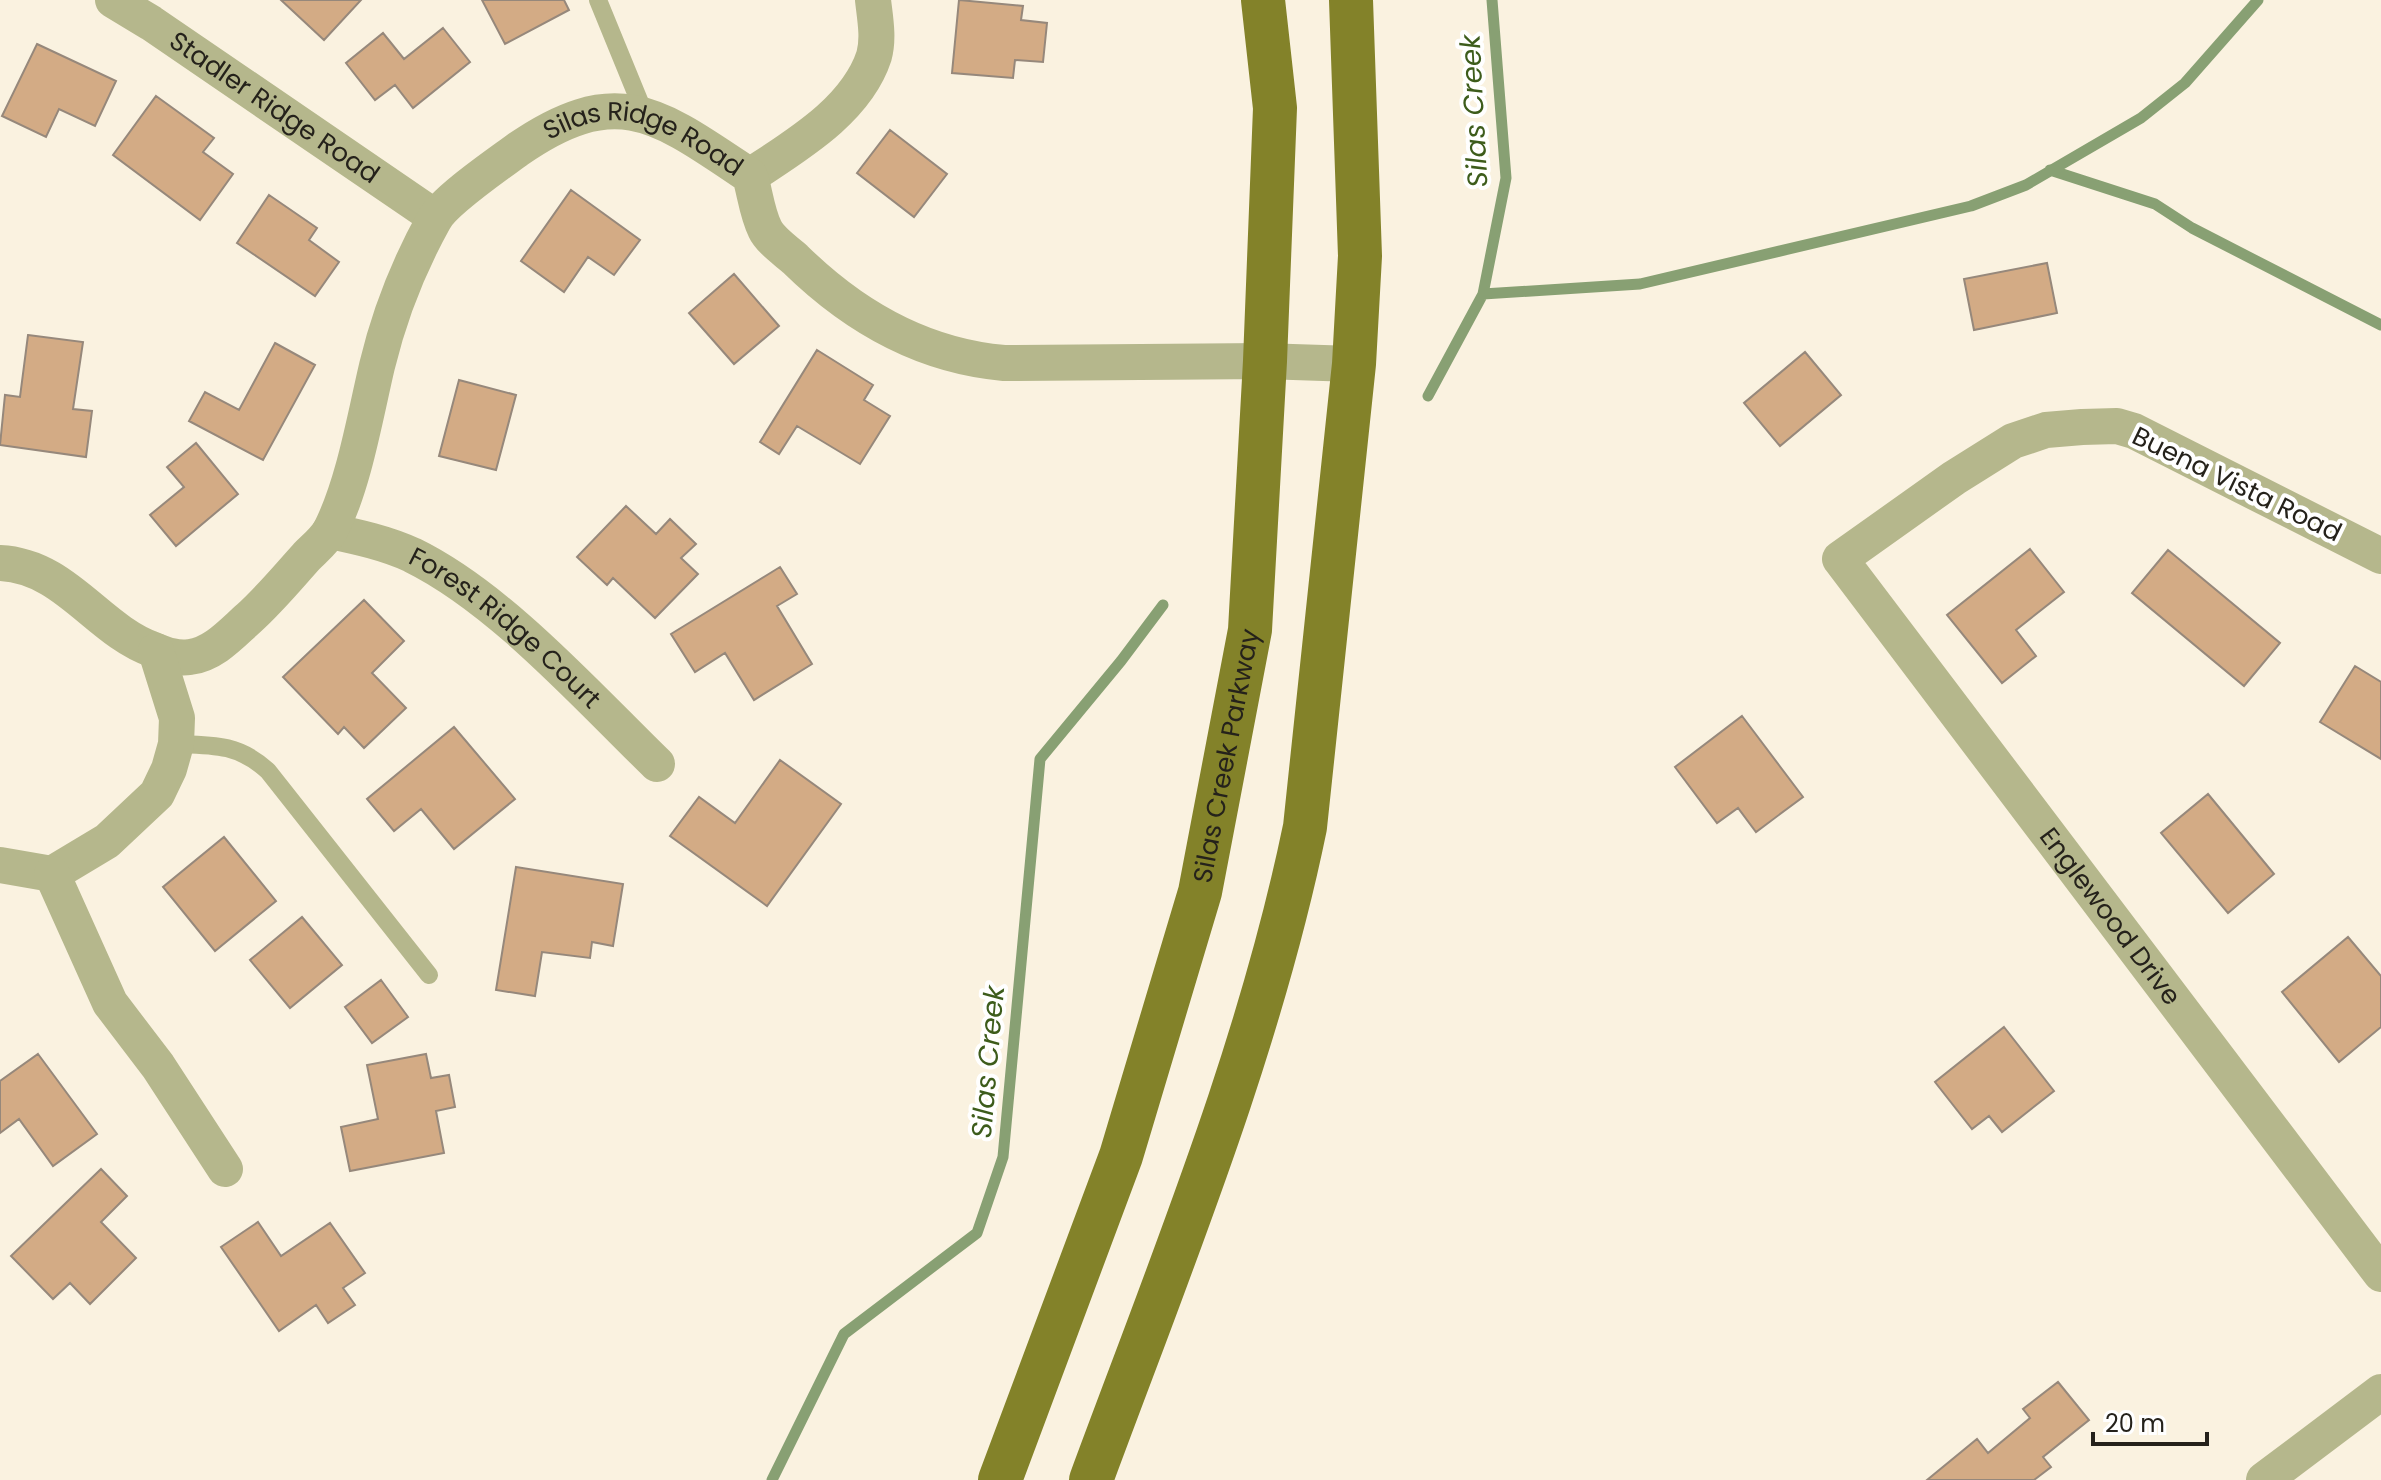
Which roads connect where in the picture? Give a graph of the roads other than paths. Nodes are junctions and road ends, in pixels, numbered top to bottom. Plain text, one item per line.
1 (113, 0) edge
2 (598, 0) edge
3 (873, 0) edge
4 (1263, 0) edge
5 (1351, 0) edge
6 (645, 115) junction
7 (750, 176) junction
8 (435, 217) junction
9 (1265, 361) junction
10 (1354, 364) junction
11 (330, 531) junction
12 (2381, 556) edge
13 (1840, 559) joint
14 (0, 563) edge
15 (156, 651) junction
16 (176, 744) junction
17 (657, 764) dead end
18 (0, 865) edge
19 (52, 874) junction
20 (429, 975) dead end
21 (225, 1169) dead end
22 (2381, 1274) edge
23 (2381, 1392) edge
24 (1000, 1480) edge
25 (1091, 1480) edge
26 (2264, 1480) edge

1 - 8 street, Stadler Ridge Road
2 - 6 lane
3 - 7 street
4 - 9 main road, Silas Creek Parkway
5 - 10 main road
6 - 7 street, Silas Ridge Road
6 - 8 street, Silas Ridge Road
7 - 9 street, Silas Ridge Road
8 - 11 street, Silas Ridge Road
9 - 10 street, Silas Ridge Road
9 - 24 main road, Silas Creek Parkway
10 - 25 main road
11 - 15 street, Silas Ridge Road
11 - 17 street, Forest Ridge Court
12 - 13 street, Buena Vista Road
13 - 22 street, Englewood Drive
14 - 15 street, Silas Ridge Road
15 - 16 street
16 - 19 street
16 - 20 lane
18 - 19 street
19 - 21 street
23 - 26 street

